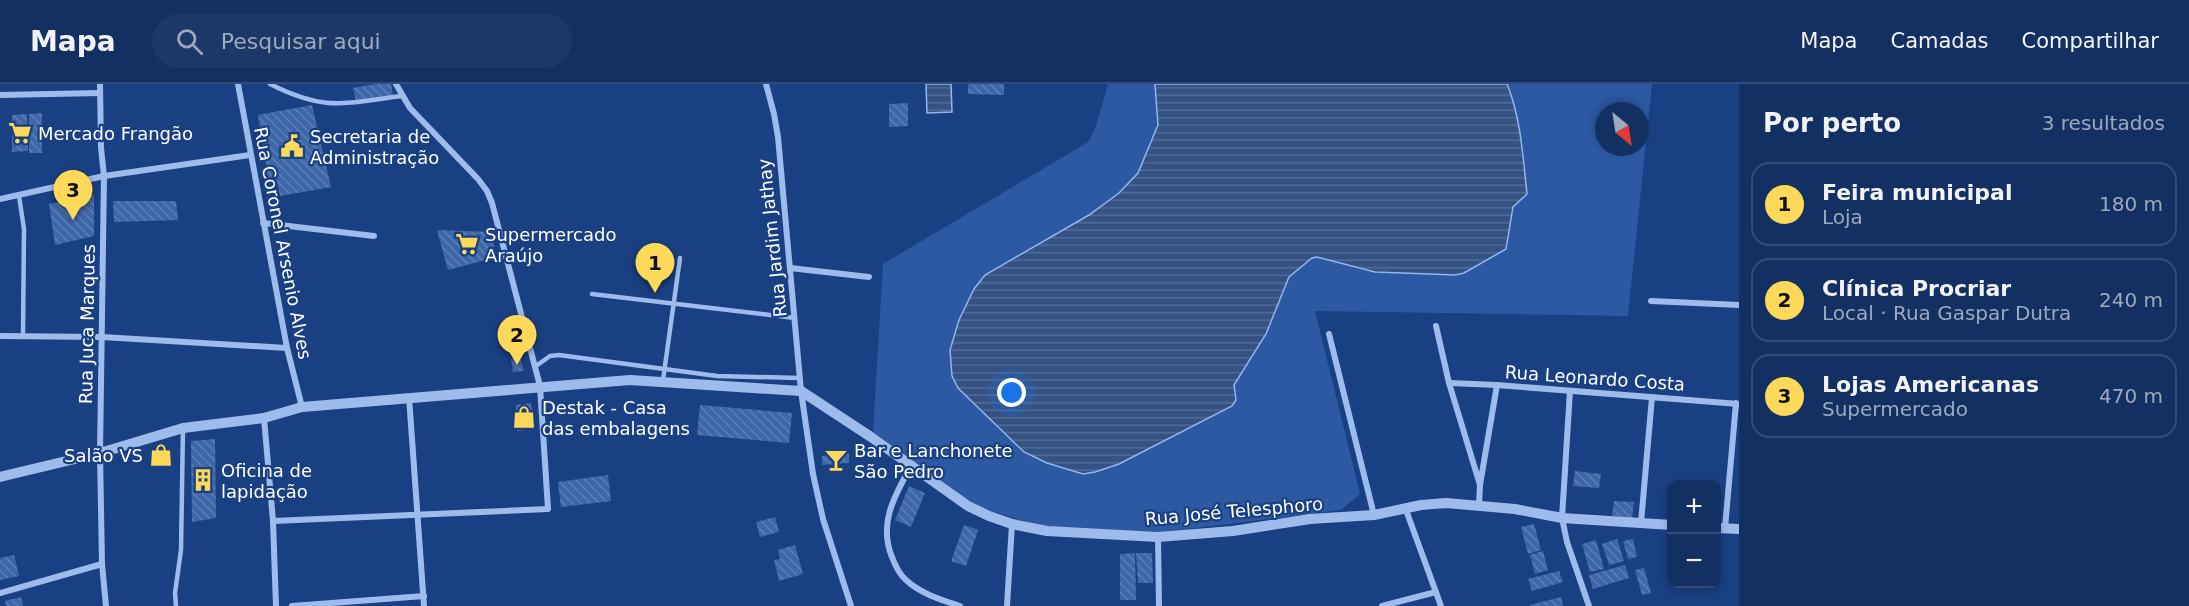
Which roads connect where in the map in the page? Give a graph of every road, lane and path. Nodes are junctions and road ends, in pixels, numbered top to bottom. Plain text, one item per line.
1 (100, 84) edge
2 (238, 84) edge
3 (270, 84) edge
4 (396, 84) edge
5 (766, 84) edge
6 (100, 93) junction
7 (0, 95) edge
8 (402, 96) junction
9 (250, 155) junction
10 (104, 176) junction
11 (19, 196) junction
12 (0, 199) edge
13 (263, 223) junction
14 (374, 236) dead end
15 (680, 258) dead end
16 (790, 268) junction
17 (869, 277) dead end
18 (592, 294) dead end
19 (1651, 301) dead end
20 (673, 303) junction
21 (1739, 305) edge
22 (795, 318) junction
23 (1436, 326) dead end
24 (23, 334) junction
25 (1329, 334) dead end
26 (0, 336) edge
27 (102, 337) junction
28 (287, 348) junction
29 (536, 366) junction
30 (664, 370) junction
31 (800, 378) junction
32 (662, 382) junction
33 (1449, 383) junction
34 (1497, 385) junction
35 (540, 386) junction
36 (801, 391) junction
37 (1570, 391) junction
38 (409, 397) junction
39 (1652, 397) junction
40 (1737, 404) edge
41 (302, 407) junction
42 (264, 418) junction
43 (183, 428) junction
44 (100, 453) junction
45 (911, 466) junction
46 (0, 477) edge
47 (1480, 484) junction
48 (1479, 505) junction
49 (1406, 510) junction
50 (419, 514) junction
51 (1374, 515) junction
52 (1562, 518) junction
53 (273, 521) junction
54 (1641, 523) junction
55 (1012, 524) junction
56 (1667, 525) edge
57 (1721, 528) edge
58 (1739, 530) edge
59 (1158, 537) junction
60 (102, 564) junction
61 (1436, 592) junction
62 (0, 593) edge
63 (424, 596) junction
64 (106, 606) edge
65 (176, 606) edge
66 (276, 606) edge
67 (292, 606) edge
68 (424, 606) edge
69 (851, 606) edge
70 (960, 606) edge
71 (1007, 606) edge
72 (1160, 606) edge
73 (1382, 606) edge
74 (1441, 606) edge
75 (1589, 606) edge

1 - 6 street, Rua Juca Marques
2 - 9 street, Rua Coronel Arsenio Alves
3 - 8 lane
4 - 8 street
5 - 16 street, Rua Jardim Jathay
6 - 7 street
6 - 10 street, Rua Juca Marques
8 - 29 street
9 - 10 street
9 - 13 street, Rua Coronel Arsenio Alves
10 - 11 street
10 - 27 street, Rua Juca Marques
11 - 12 street
11 - 24 lane
13 - 14 street
13 - 28 street, Rua Coronel Arsenio Alves
15 - 20 lane
16 - 17 street
16 - 22 street, Rua Jardim Jathay
18 - 20 lane
19 - 21 street
20 - 22 lane
20 - 30 lane
22 - 31 street, Rua Jardim Jathay
23 - 33 street
24 - 26 street
24 - 27 street
25 - 51 street
27 - 28 street
27 - 44 street, Rua Juca Marques
28 - 41 street, Rua Coronel Arsenio Alves
29 - 30 lane
29 - 35 street
30 - 31 lane
30 - 32 lane
31 - 36 street, Rua Jardim Jathay
32 - 35 street
32 - 36 street
33 - 34 street, Rua Leonardo Costa
33 - 47 street
34 - 37 street, Rua Leonardo Costa
34 - 47 street
35 - 38 street
35 - 50 street
36 - 45 street, Rua José Telesphoro
36 - 69 street, Rua Jardim Jathay
37 - 39 street, Rua Leonardo Costa
37 - 52 street
38 - 41 street
38 - 50 street
39 - 40 street, Rua Leonardo Costa
39 - 54 street
40 - 57 street
41 - 42 street
42 - 43 street
42 - 53 street
43 - 44 street
43 - 65 lane
44 - 46 street
44 - 60 street, Rua Juca Marques
45 - 55 street, Rua José Telesphoro
45 - 70 street
47 - 48 street
48 - 49 street, Rua José Telesphoro
48 - 52 street, Rua José Telesphoro
49 - 51 street, Rua José Telesphoro
49 - 61 street
50 - 53 street
50 - 63 street
51 - 59 street, Rua José Telesphoro
52 - 54 street, Rua José Telesphoro
52 - 75 street
53 - 66 street
54 - 56 street, Rua José Telesphoro
55 - 59 street, Rua José Telesphoro
55 - 71 street
57 - 58 street
59 - 72 street
60 - 62 street
60 - 64 street, Rua Juca Marques
61 - 73 street
61 - 74 street
63 - 67 street
63 - 68 street

